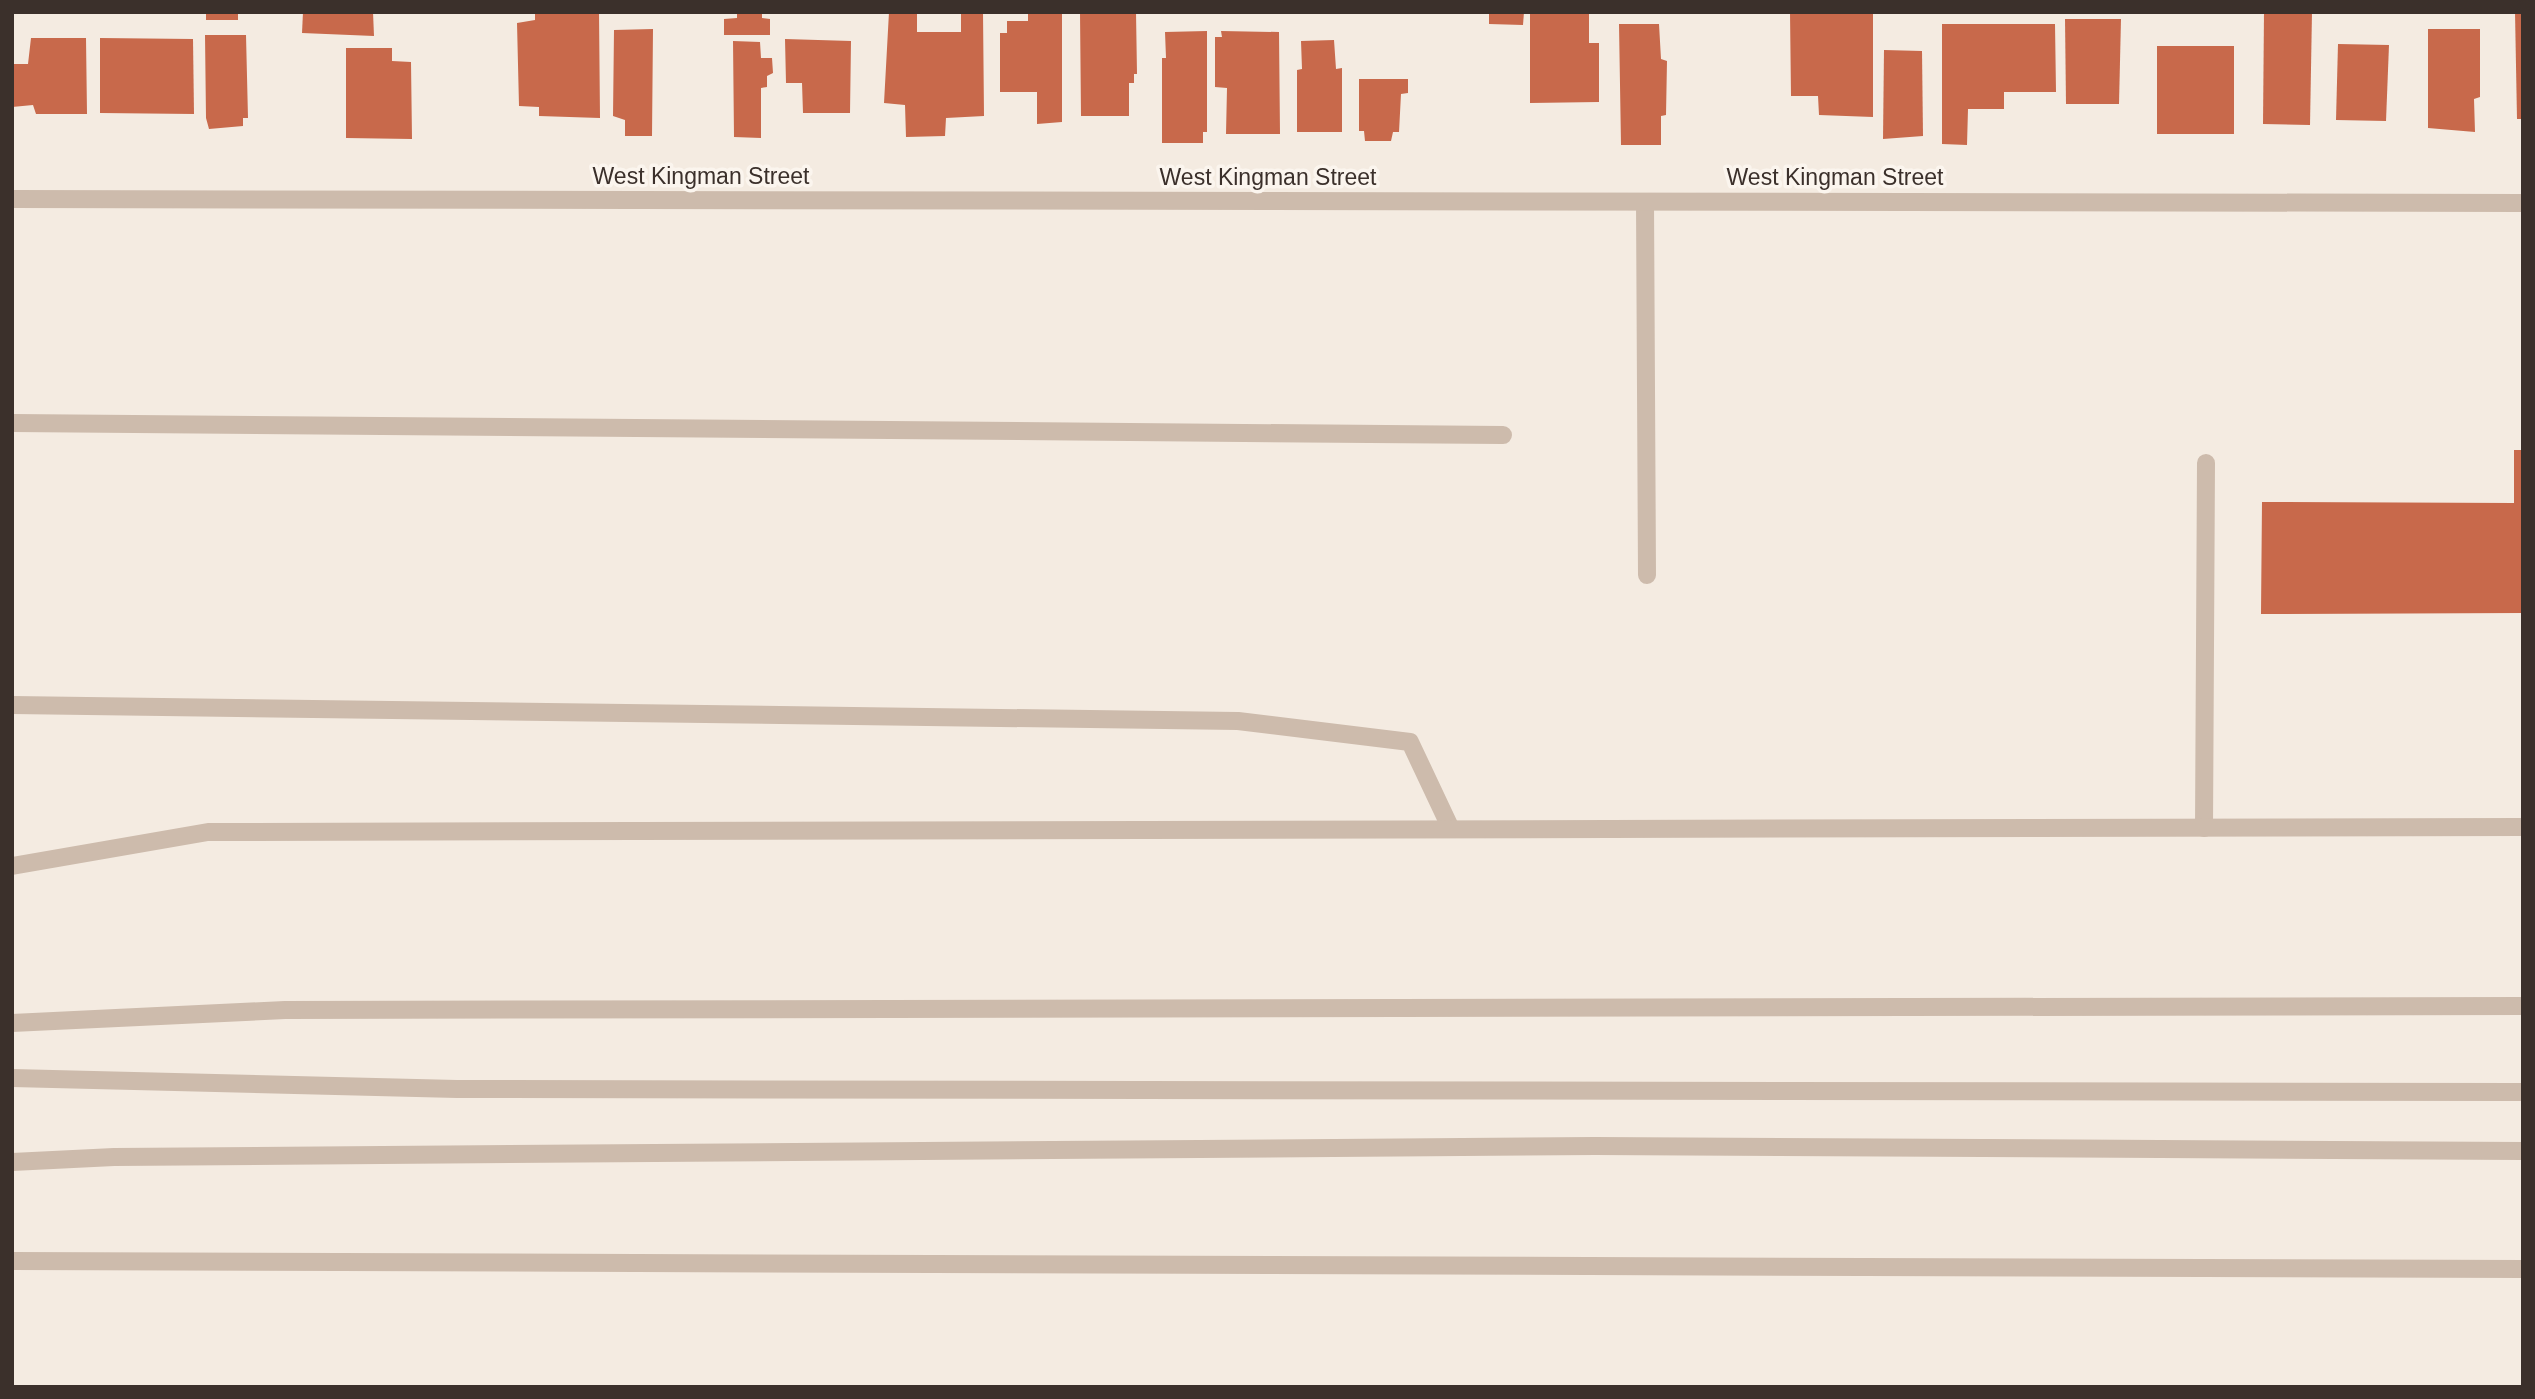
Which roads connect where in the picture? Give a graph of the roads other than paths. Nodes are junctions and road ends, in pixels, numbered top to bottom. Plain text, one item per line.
1 (12, 200) edge
2 (1645, 202) junction
3 (2523, 203) edge
4 (12, 423) edge
5 (1503, 435) dead end
6 (2206, 463) dead end
7 (1647, 575) dead end
8 (12, 705) edge
9 (2523, 827) edge
10 (2204, 828) junction
11 (1451, 829) junction
12 (12, 866) edge
13 (2523, 1006) edge
14 (12, 1023) edge
15 (12, 1078) edge
16 (2523, 1092) edge
17 (2523, 1151) edge
18 (12, 1162) edge
19 (12, 1261) edge
20 (2523, 1269) edge

1 - 2 street, West Kingman Street
2 - 3 street, West Kingman Street
2 - 7 street
4 - 5 street
6 - 10 street
8 - 11 street
9 - 10 street
10 - 11 street
11 - 12 street
13 - 14 street
15 - 16 street
17 - 18 street
19 - 20 street

